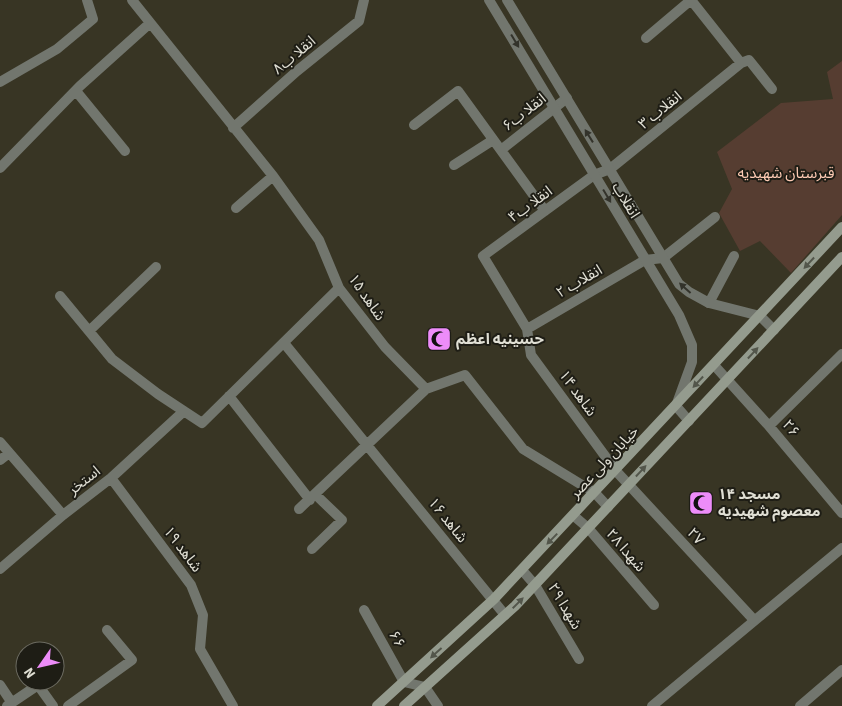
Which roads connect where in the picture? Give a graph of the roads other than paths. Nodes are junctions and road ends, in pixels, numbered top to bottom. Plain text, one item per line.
1 (87, 0) edge
2 (132, 0) edge
3 (364, 0) edge
4 (489, 0) edge
5 (509, 1) edge
6 (149, 24) junction
7 (646, 38) dead end
8 (741, 63) junction
9 (0, 82) edge
10 (772, 90) dead end
11 (76, 91) junction
12 (567, 98) junction
13 (554, 107) junction
14 (414, 125) dead end
15 (233, 128) junction
16 (493, 140) junction
17 (500, 150) junction
18 (125, 151) dead end
19 (454, 165) dead end
20 (0, 168) edge
21 (610, 170) junction
22 (594, 174) junction
23 (273, 176) junction
24 (236, 208) dead end
25 (545, 211) junction
26 (716, 217) dead end
27 (842, 227) edge
28 (734, 256) dead end
29 (842, 257) edge
30 (663, 258) junction
31 (645, 260) junction
32 (156, 267) dead end
33 (340, 288) junction
34 (60, 296) dead end
35 (709, 303) junction
36 (760, 316) junction
37 (527, 328) junction
38 (774, 330) junction
39 (89, 331) junction
40 (284, 343) junction
41 (842, 354) edge
42 (714, 365) junction
43 (727, 380) junction
44 (426, 389) junction
45 (229, 396) junction
46 (676, 406) junction
47 (184, 411) junction
48 (688, 421) junction
49 (769, 426) junction
50 (0, 442) edge
51 (367, 445) junction
52 (9, 453) junction
53 (0, 460) edge
54 (616, 471) junction
55 (111, 478) junction
56 (629, 485) junction
57 (595, 493) junction
58 (313, 497) junction
59 (608, 507) junction
60 (298, 508) dead end
61 (842, 513) edge
62 (63, 515) junction
63 (574, 516) junction
64 (588, 528) junction
65 (842, 548) edge
66 (312, 549) dead end
67 (0, 569) edge
68 (522, 570) junction
69 (535, 585) junction
70 (494, 599) junction
71 (654, 605) dead end
72 (364, 610) dead end
73 (505, 615) junction
74 (754, 620) junction
75 (107, 630) dead end
76 (579, 659) dead end
77 (842, 670) edge
78 (404, 682) junction
79 (0, 686) edge
80 (425, 687) junction
81 (9, 704) edge
82 (53, 706) edge
83 (68, 706) edge
84 (232, 706) edge
85 (377, 706) edge
86 (404, 706) edge
87 (438, 706) edge
88 (652, 706) edge
89 (800, 706) edge

1 - 9 street
2 - 6 street, شاهد ۱۵
3 - 15 street, انقلا ب۸
4 -> 13 street, انقلاب
5 - 12 street, انقلاب
6 - 11 street
6 - 15 street, شاهد ۱۵
7 - 8 street
8 - 10 street
8 - 21 street, انقلاب ۳
11 - 18 street
11 - 20 street
12 - 13 street, انقلا ب۶
21 -> 12 street, انقلاب
13 - 17 street, انقلا ب۶
13 - 22 street, انقلاب
14 - 16 street
15 - 23 street, شاهد ۱۵
16 - 17 street
16 - 19 street
17 - 25 street
21 - 22 street, انقلاب ۳
21 - 30 street, انقلاب
22 - 25 street, انقلا ب۴
22 -> 31 street, انقلاب
23 - 24 street
23 - 33 street, شاهد ۱۵
25 - 37 street, انقلا ب۴
26 - 30 street
27 -> 36 main road, خیابان ولی عصر
28 - 35 street
29 - 38 main road
30 - 31 street
35 -> 30 street, انقلاب
31 - 37 street, انقلاب ۲
31 - 46 street, انقلاب
32 - 39 street
33 - 40 street
33 - 44 street, شاهد ۱۵
34 - 39 street
35 - 36 street, انقلاب
36 - 38 street
36 - 42 main road, خیابان ولی عصر
37 - 54 street, شاهد ۱۴
43 -> 38 main road
39 - 47 street
40 - 45 street
40 - 51 street, شاهد ۱۶
41 - 49 street
42 - 43 street, ۲۶
42 -> 46 main road, خیابان ولی عصر
43 - 48 main road
43 - 49 street, ۲۶
44 - 51 street
44 - 57 street
45 - 47 street
45 - 58 street
46 - 48 street
46 - 54 main road, خیابان ولی عصر
47 - 55 street, استخر
56 -> 48 main road
49 - 61 street, ۲۶
50 - 52 street
51 - 58 street
51 - 70 street, شاهد ۱۶
52 - 53 street
52 - 62 street
54 - 56 street, ۲۷
54 - 57 main road, خیابان ولی عصر
55 - 62 street, استخر
55 - 84 street, شاهد ۱۹
56 - 59 main road
56 - 74 street, ۲۷
57 - 59 street
57 - 63 main road, خیابان ولی عصر
58 - 60 street
58 - 66 street
59 - 64 main road
62 - 67 street, استخر
63 - 64 street, شهدا ۲۸
63 -> 68 main road, خیابان ولی عصر
64 - 69 main road
64 - 71 street, شهدا ۲۸
65 - 74 street
68 - 69 street, شهدا ۲۹
68 - 70 main road, خیابان ولی عصر
73 -> 69 main road
69 - 76 street, شهدا ۲۹
70 - 73 street, شاهد ۱۶
70 -> 78 main road, خیابان ولی عصر
72 - 78 street, ۶۶
73 - 80 main road
74 - 88 street
75 - 83 street
77 - 89 street
78 - 80 street
78 - 85 main road, خیابان ولی عصر
79 - 81 street
80 - 86 main road
80 - 87 street
81 - 82 street

